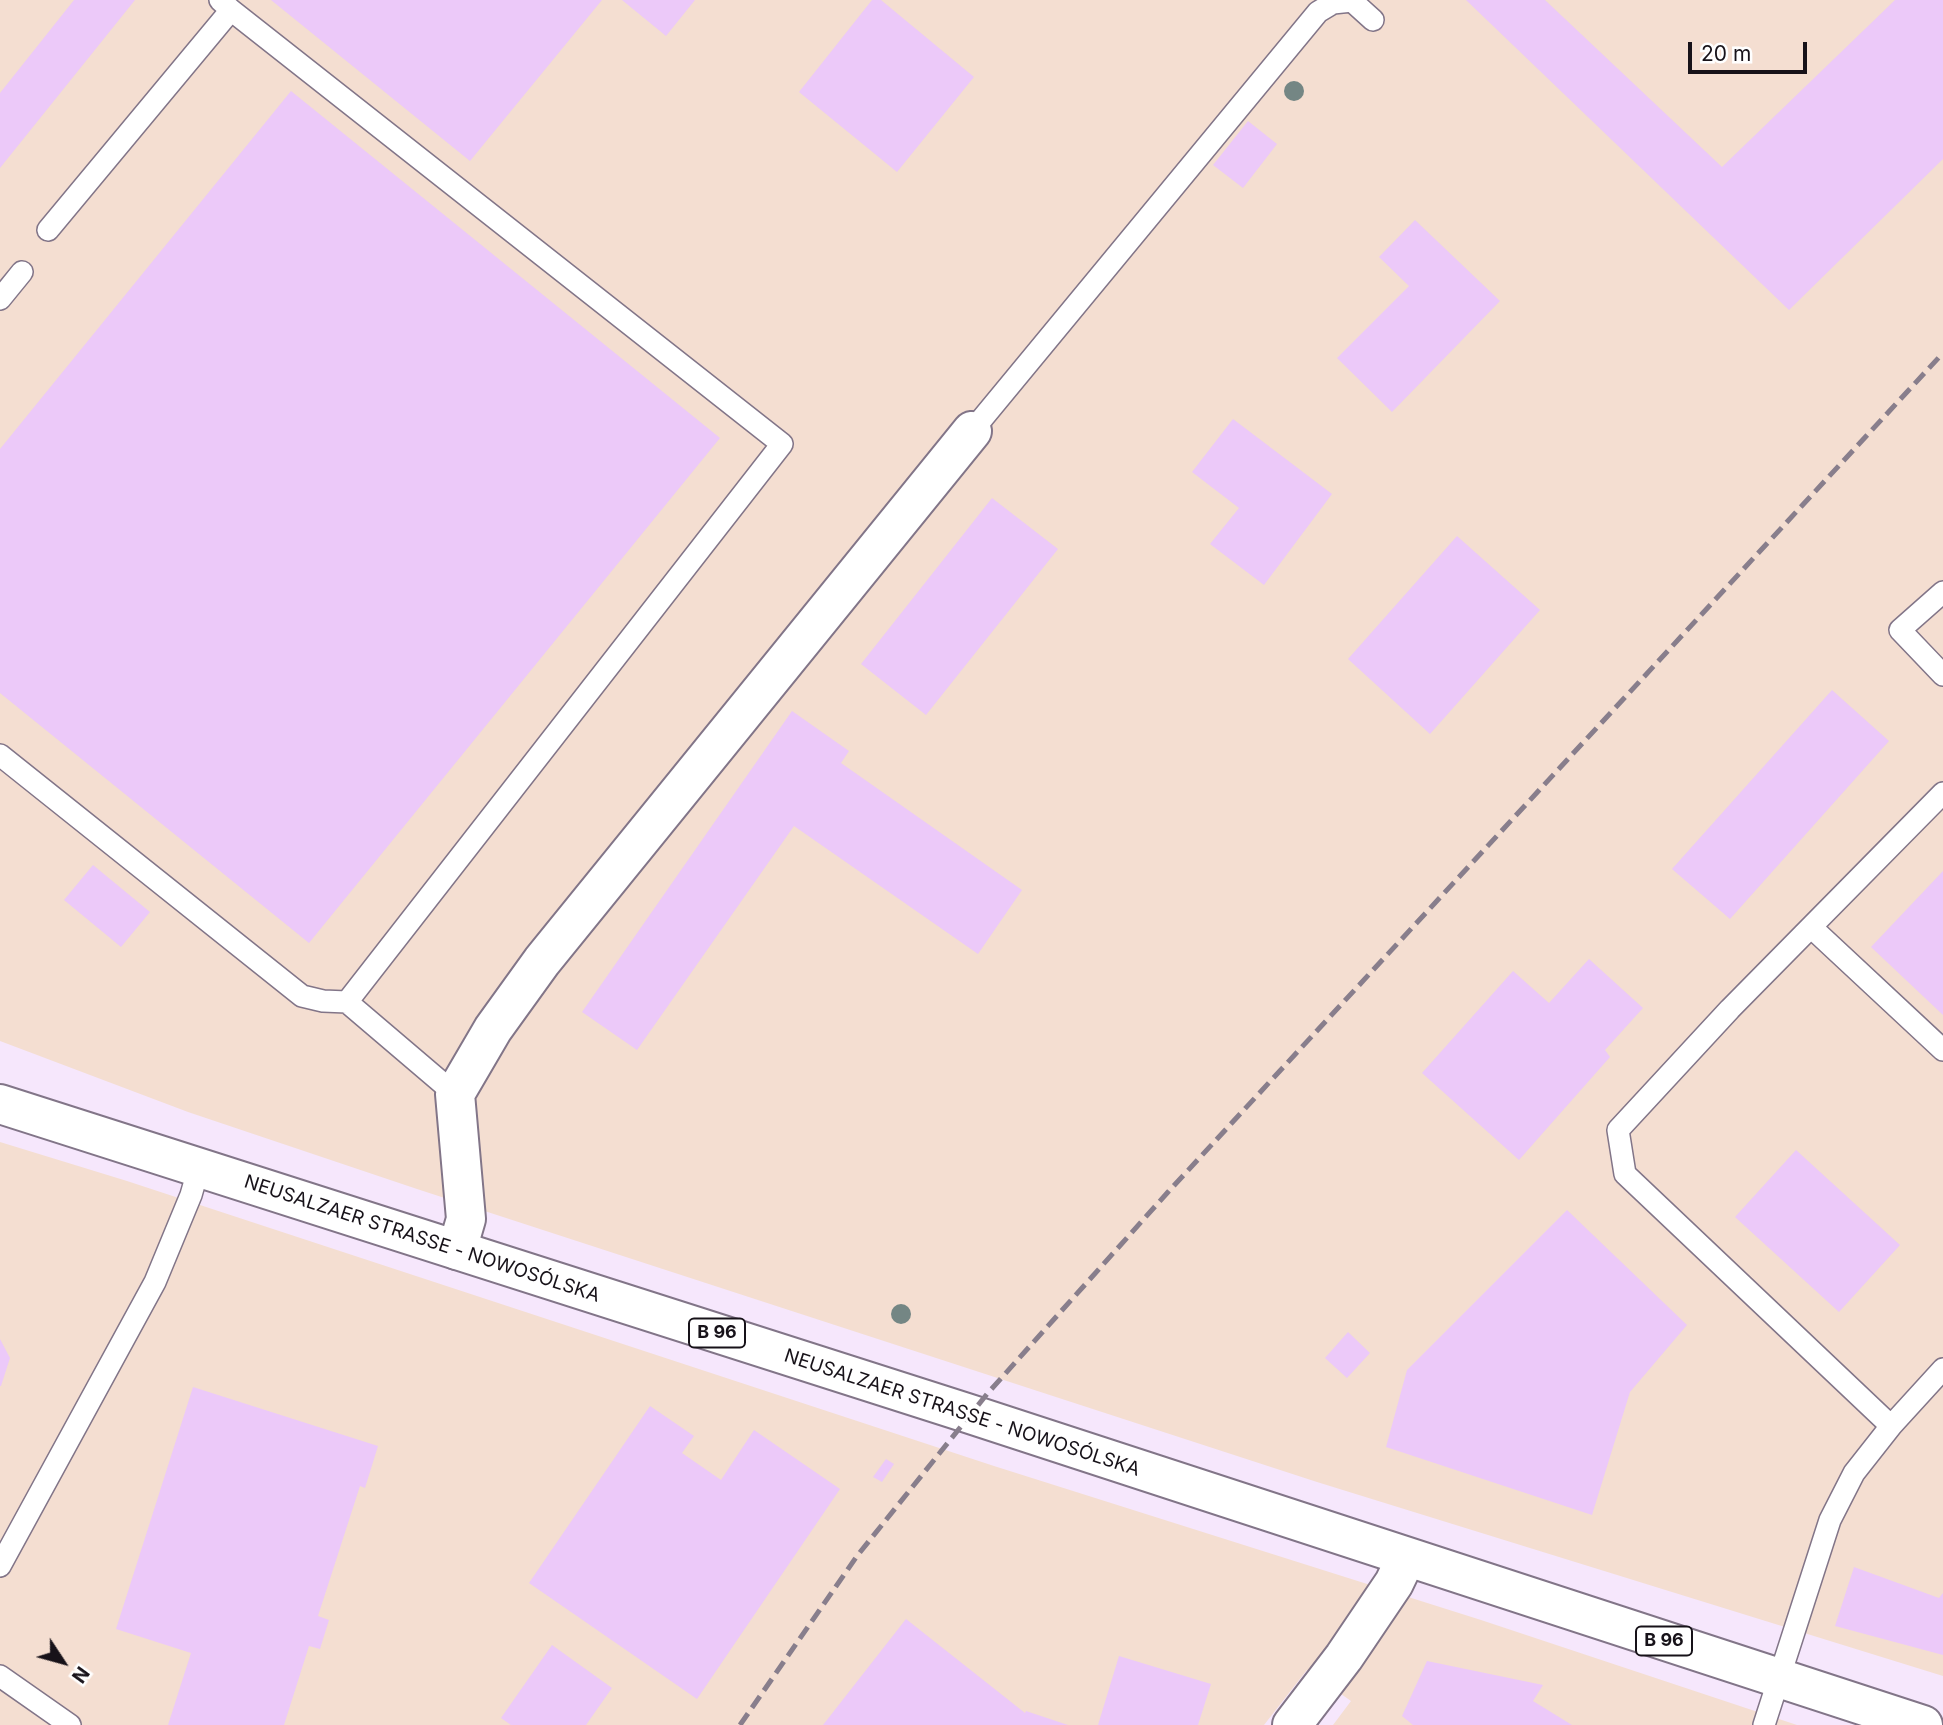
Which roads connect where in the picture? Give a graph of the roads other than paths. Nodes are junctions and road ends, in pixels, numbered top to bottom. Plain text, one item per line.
1 (225, 5) edge
2 (1373, 20) dead end
3 (48, 230) dead end
4 (22, 272) dead end
5 (0, 299) edge
6 (972, 431) joint
7 (1943, 592) edge
8 (1943, 675) edge
9 (0, 755) edge
10 (1943, 793) edge
11 (1811, 927) junction
12 (347, 1002) junction
13 (1943, 1050) edge
14 (455, 1094) junction
15 (0, 1104) edge
16 (199, 1167) junction
17 (457, 1250) junction
18 (1943, 1369) edge
19 (1891, 1426) junction
20 (1406, 1558) junction
21 (0, 1566) edge
22 (0, 1676) edge
23 (1780, 1678) junction
24 (70, 1725) edge
25 (1292, 1725) edge
26 (1764, 1725) edge
27 (1923, 1725) edge

1 - 3 lane
1 - 12 lane
2 - 6 lane
4 - 5 lane
6 - 14 main road
7 - 8 lane
9 - 12 lane
10 - 11 lane
11 - 13 lane
11 - 19 lane
12 - 14 lane
14 - 17 main road
15 - 16 main road, NEUSALZAER STRASSE - NOWOSÓLSKA / B 96
16 - 17 main road, NEUSALZAER STRASSE - NOWOSÓLSKA / B 96
16 - 21 lane
17 - 20 main road, NEUSALZAER STRASSE - NOWOSÓLSKA / B 96
18 - 19 lane
19 - 23 lane
20 - 23 main road, NEUSALZAER STRASSE - NOWOSÓLSKA / B 96
20 - 25 main road
22 - 24 lane
23 - 26 lane
23 - 27 main road, NEUSALZAER STRASSE - NOWOSÓLSKA / B 96

